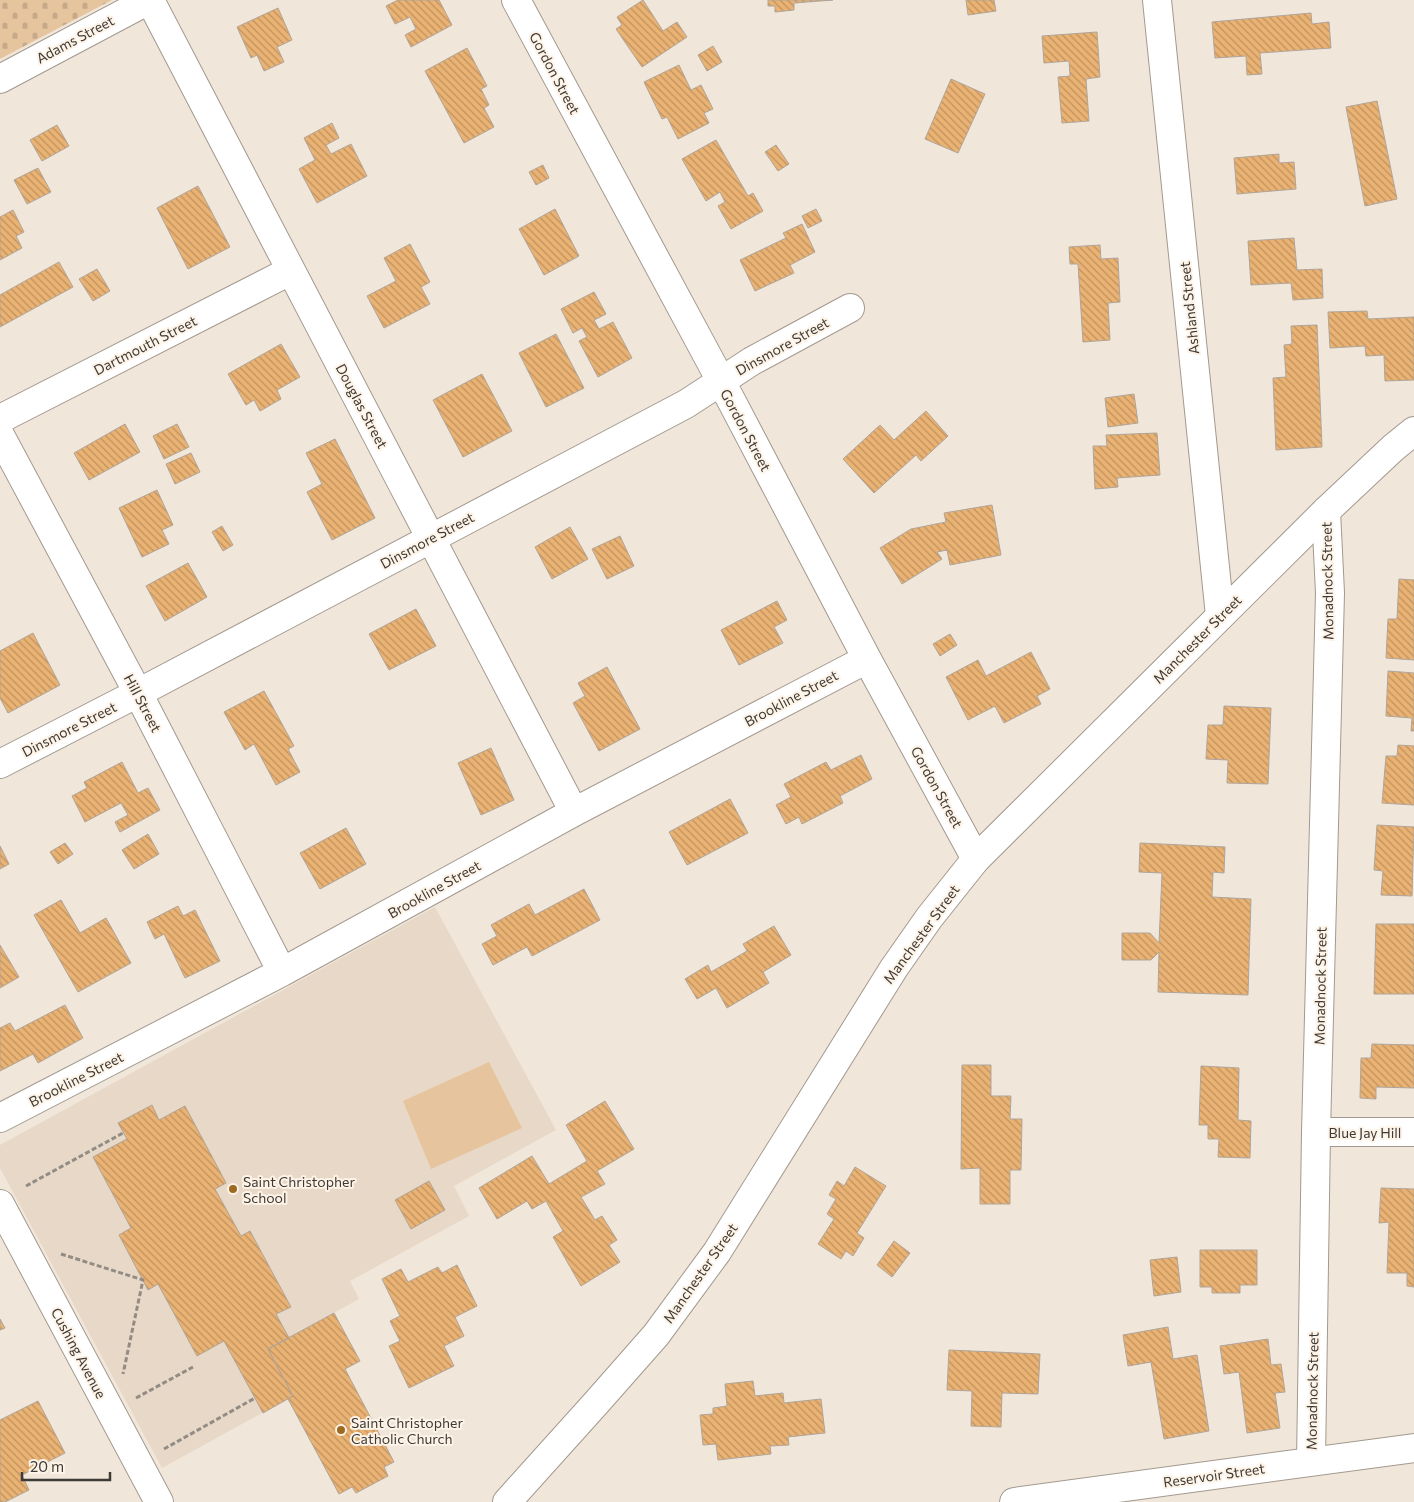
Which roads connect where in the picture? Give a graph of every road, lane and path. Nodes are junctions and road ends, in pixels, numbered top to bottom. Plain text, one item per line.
1 (150, 0) edge
2 (516, 0) edge
3 (1158, 0) edge
4 (0, 79) edge
5 (290, 271) junction
6 (850, 308) dead end
7 (721, 381) junction
8 (0, 419) edge
9 (1414, 431) edge
10 (0, 435) edge
11 (1326, 511) junction
12 (432, 538) junction
13 (1220, 616) junction
14 (867, 658) junction
15 (138, 693) junction
16 (0, 764) edge
17 (574, 812) junction
18 (976, 859) junction
19 (282, 972) junction
20 (0, 1118) edge
21 (1316, 1132) junction
22 (1414, 1132) edge
23 (123, 1133) dead end
24 (26, 1186) dead end
25 (0, 1204) edge
26 (61, 1254) dead end
27 (193, 1366) dead end
28 (123, 1374) dead end
29 (136, 1398) dead end
30 (255, 1398) dead end
31 (1414, 1448) edge
32 (163, 1449) dead end
33 (1311, 1462) junction
34 (159, 1502) edge
35 (507, 1502) edge
36 (1014, 1502) edge

1 - 4 street, Adams Street
1 - 5 street, Douglas Street
2 - 7 street, Gordon Street
3 - 13 street, Ashland Street
5 - 8 street, Dartmouth Street
5 - 12 street, Douglas Street
6 - 7 street, Dinsmore Street
7 - 12 street, Dinsmore Street
7 - 14 street, Gordon Street
9 - 11 street, Manchester Street
10 - 15 street, Hill Street
11 - 13 street, Manchester Street
11 - 21 street, Monadnock Street
12 - 15 street, Dinsmore Street
12 - 17 street, Douglas Street
13 - 18 street, Manchester Street
14 - 17 street, Brookline Street
14 - 18 street, Gordon Street
15 - 16 street, Dinsmore Street
15 - 19 street, Hill Street
17 - 19 street, Brookline Street
18 - 35 street, Manchester Street
19 - 20 street, Brookline Street
21 - 22 street, Blue Jay Hill
21 - 33 street, Monadnock Street
23 - 24 path
25 - 34 street, Cushing Avenue
26 - 28 path
27 - 29 path
30 - 32 path
31 - 33 street, Reservoir Street
33 - 36 street, Reservoir Street

